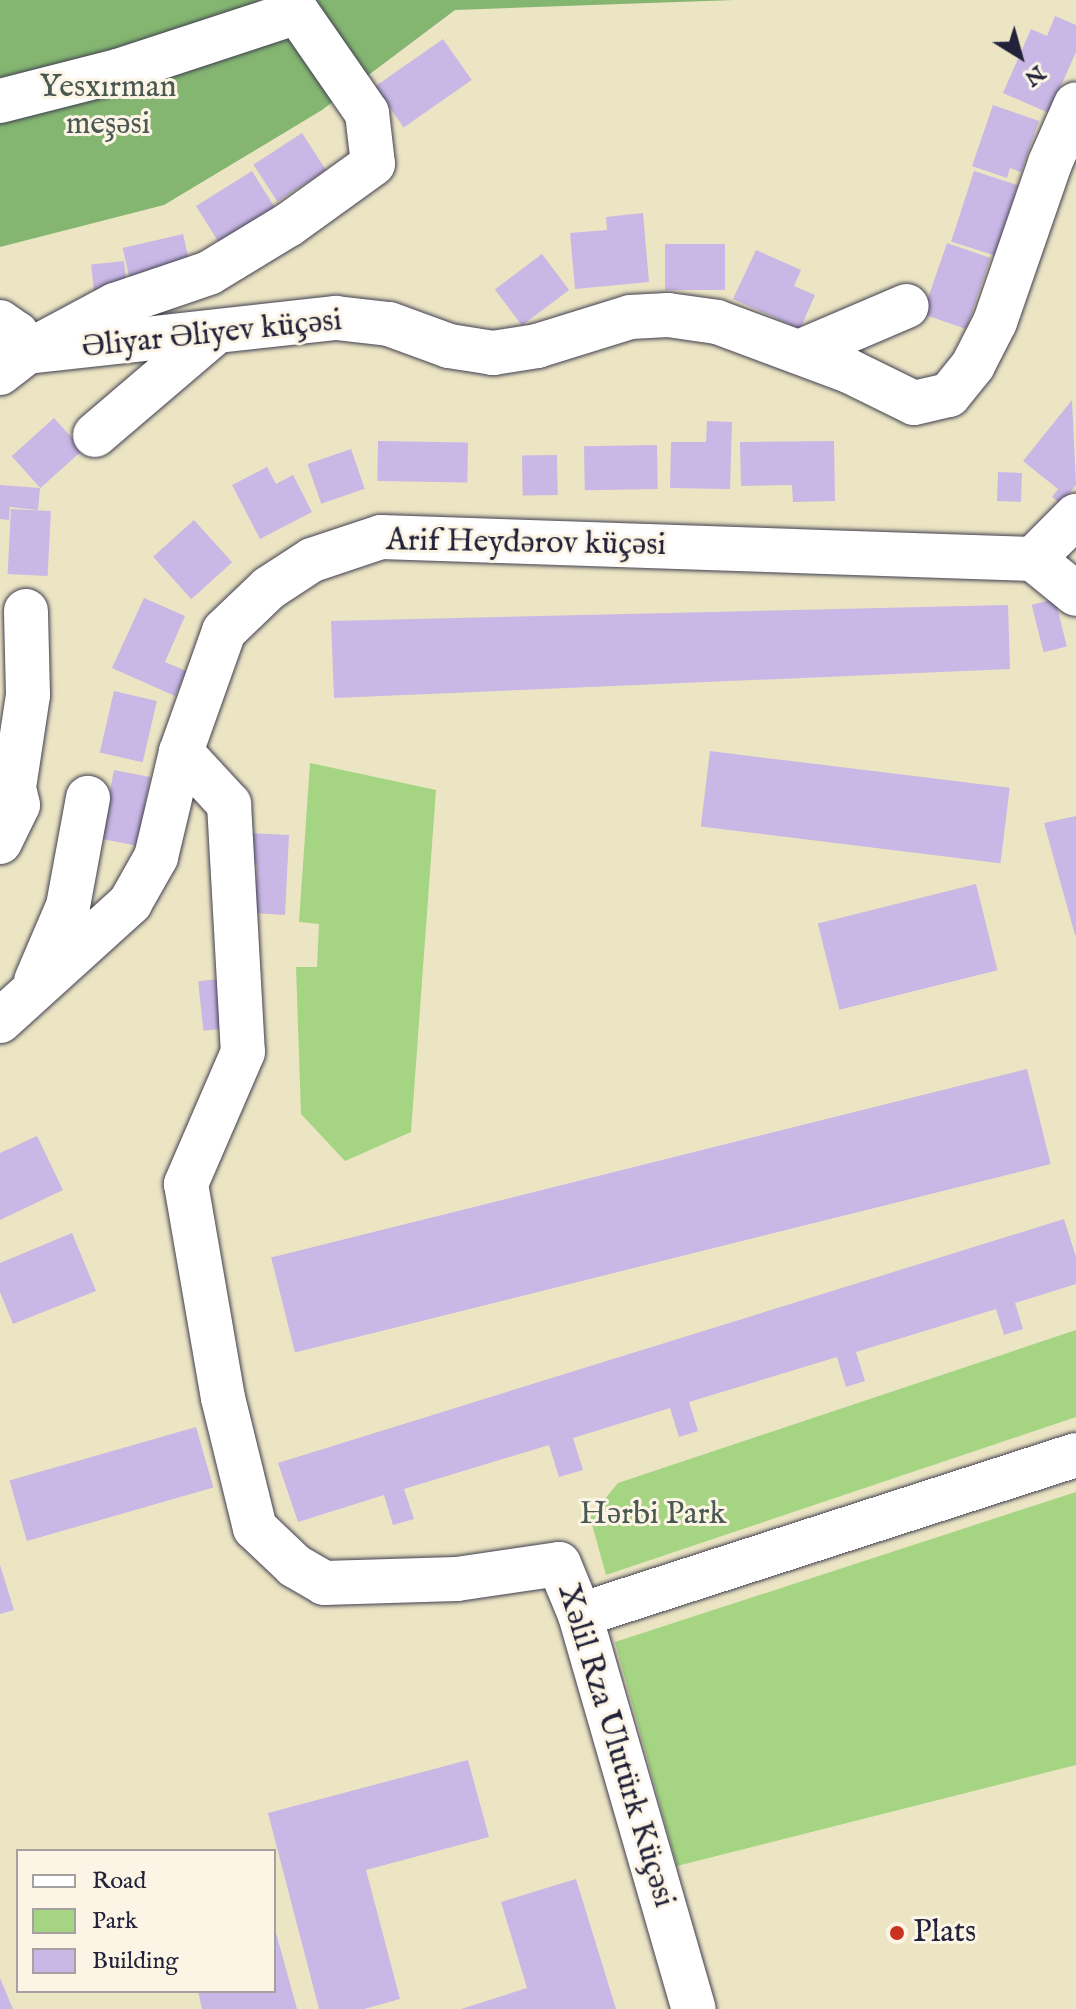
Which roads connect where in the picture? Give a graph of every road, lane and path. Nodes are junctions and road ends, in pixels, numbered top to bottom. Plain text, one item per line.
1 (0, 101) edge
2 (1076, 104) edge
3 (907, 306) dead end
4 (212, 335) junction
5 (9, 349) edge
6 (799, 352) junction
7 (95, 435) dead end
8 (1076, 516) edge
9 (1033, 559) junction
10 (1076, 594) edge
11 (26, 611) dead end
12 (4, 750) edge
13 (181, 752) junction
14 (88, 798) dead end
15 (0, 842) edge
16 (15, 1008) edge
17 (1076, 1455) edge
18 (580, 1615) junction
19 (694, 2009) edge

1 - 5 street
2 - 6 street, Əliyar Əliyev küçəsi
3 - 6 street
4 - 5 street, Əliyar Əliyev küçəsi
4 - 6 street, Əliyar Əliyev küçəsi
4 - 7 street
8 - 9 street
9 - 10 street
9 - 13 street, Arif Heydərov küçəsi
11 - 12 street
12 - 15 street
13 - 16 street, Arif Heydərov küçəsi
13 - 18 street, Xəlil Rza Ulutürk Küçəsi
14 - 16 street
17 - 18 street
18 - 19 street, Xəlil Rza Ulutürk Küçəsi

